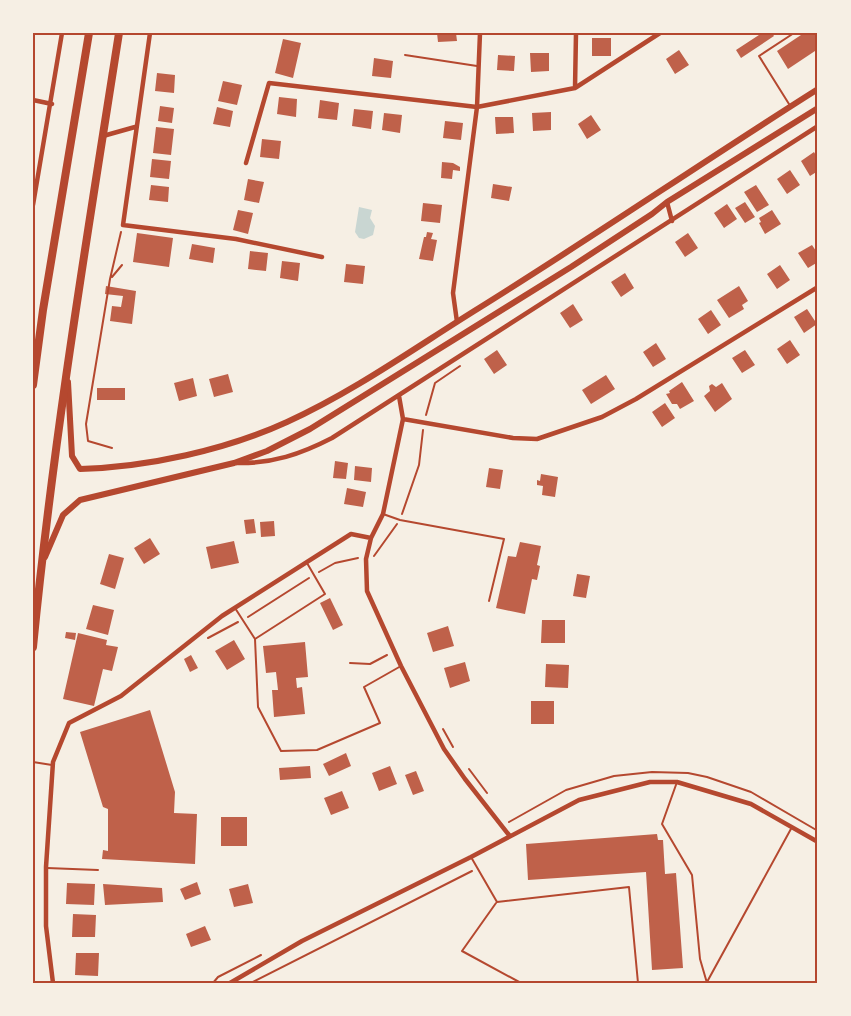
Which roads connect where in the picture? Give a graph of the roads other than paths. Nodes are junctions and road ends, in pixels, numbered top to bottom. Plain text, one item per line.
1 (62, 33) edge
2 (89, 33) edge
3 (119, 33) edge
4 (150, 33) edge
5 (480, 33) edge
6 (576, 33) edge
7 (660, 33) edge
8 (794, 33) edge
9 (405, 55) dead end
10 (478, 66) junction
11 (575, 88) junction
12 (818, 89) edge
13 (33, 100) edge
14 (52, 104) junction
15 (477, 107) junction
16 (790, 107) junction
17 (818, 108) edge
18 (135, 127) junction
19 (817, 127) edge
20 (103, 136) junction
21 (246, 163) dead end
22 (667, 202) junction
23 (33, 205) edge
24 (672, 221) junction
25 (322, 257) dead end
26 (818, 287) edge
27 (457, 322) junction
28 (67, 364) junction
29 (33, 385) edge
30 (399, 396) junction
31 (403, 419) junction
32 (234, 463) junction
33 (383, 514) junction
34 (371, 538) junction
35 (307, 563) junction
36 (41, 566) junction
37 (489, 601) dead end
38 (235, 608) junction
39 (255, 639) junction
40 (33, 647) edge
41 (401, 666) junction
42 (33, 762) edge
43 (52, 765) junction
44 (677, 782) junction
45 (792, 827) junction
46 (509, 835) junction
47 (818, 842) edge
48 (471, 856) junction
49 (46, 867) junction
50 (98, 870) dead end
51 (497, 902) junction
52 (53, 983) edge
53 (230, 983) edge
54 (521, 983) edge
55 (638, 983) edge
56 (707, 983) edge

1 - 14 street
2 - 29 main road
3 - 20 main road
4 - 18 street
5 - 10 street
6 - 11 street
7 - 11 street
8 - 16 lane
9 - 10 lane
10 - 15 street
11 - 15 street
12 - 16 street
13 - 14 street
14 - 23 street
15 - 21 street
15 - 27 street
16 - 27 street
17 - 22 street
18 - 20 street
18 - 25 street
19 - 24 street
20 - 28 main road
22 - 24 street
22 - 32 street
24 - 30 street
26 - 31 street
27 - 28 street
28 - 36 main road
30 - 31 street
30 - 32 street
31 - 33 street
32 - 36 street
33 - 34 street
33 - 37 lane
34 - 35 street
34 - 41 street
35 - 38 street
35 - 39 lane
36 - 40 main road
38 - 39 lane
38 - 43 street
39 - 41 lane
41 - 46 street
42 - 43 lane
43 - 49 street
44 - 45 street
44 - 46 street
44 - 56 lane
45 - 47 street
45 - 56 lane
46 - 48 street
48 - 51 lane
48 - 53 street
49 - 50 lane
49 - 52 street
51 - 54 lane
51 - 55 lane

